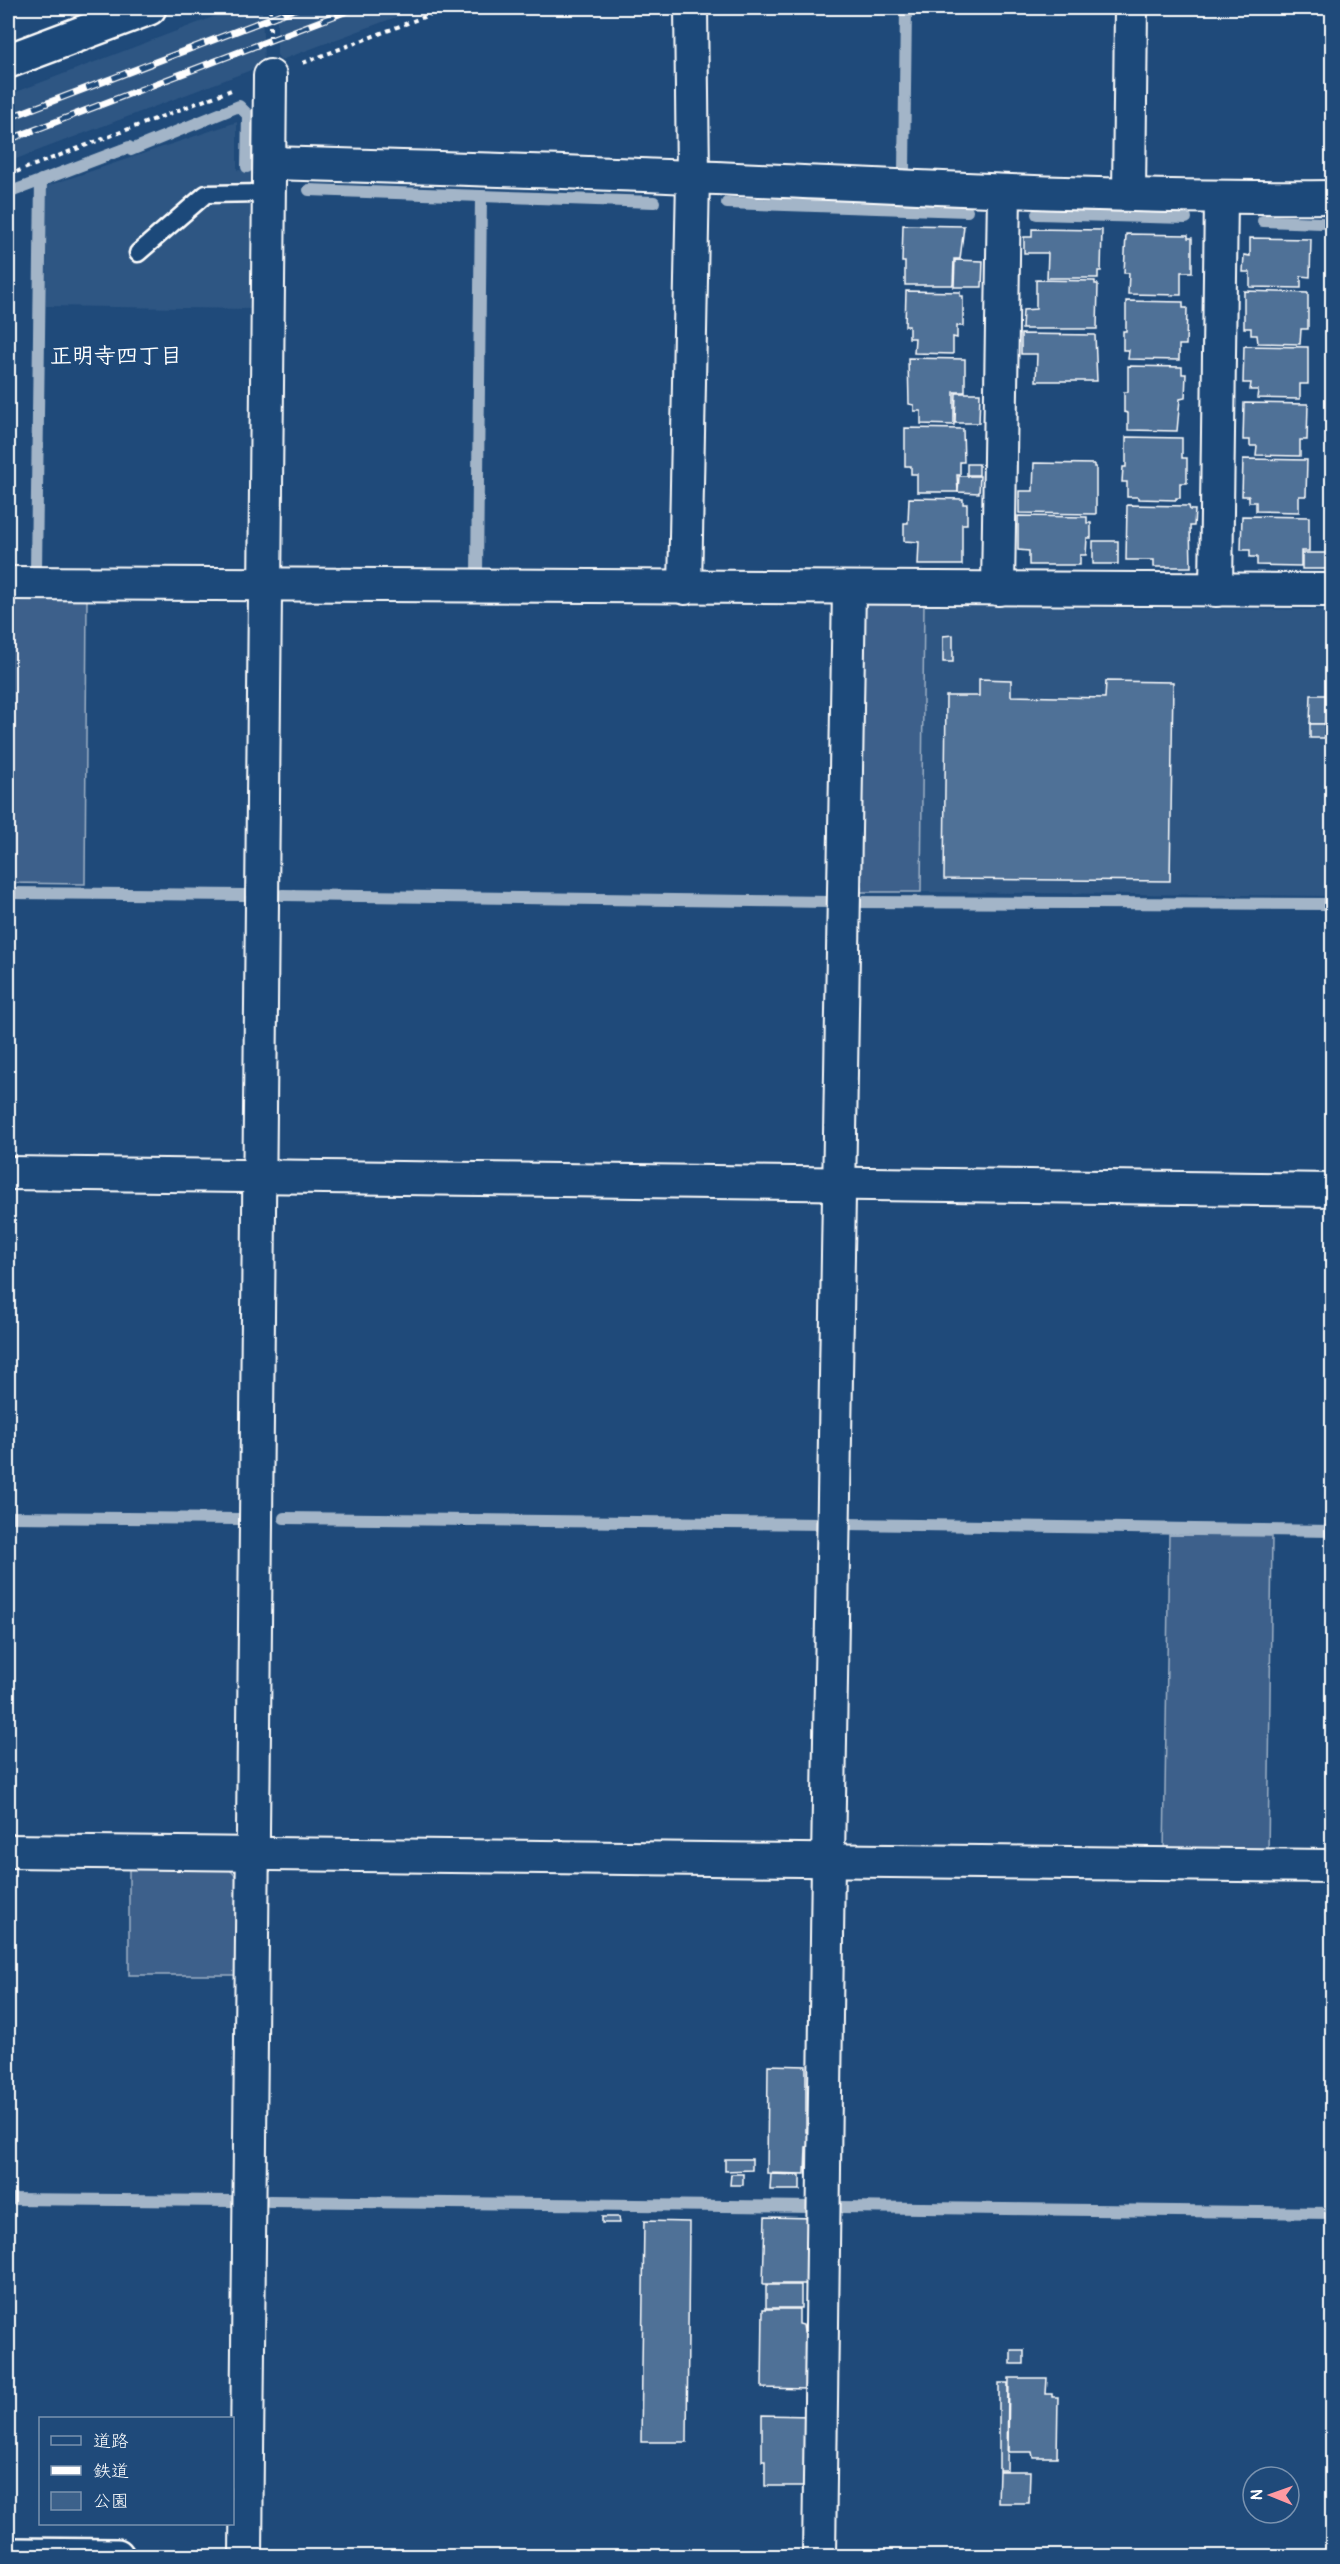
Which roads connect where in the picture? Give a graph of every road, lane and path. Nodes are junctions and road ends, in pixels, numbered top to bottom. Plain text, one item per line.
1 (149, 8) edge
2 (447, 8) edge
3 (691, 8) edge
4 (1131, 8) edge
5 (8, 61) edge
6 (270, 76) junction
7 (270, 163) junction
8 (8, 175) edge
9 (693, 177) junction
10 (1004, 192) junction
11 (270, 193) junction
12 (1129, 194) junction
13 (1332, 197) edge
14 (1221, 198) junction
15 (138, 253) dead end
16 (8, 584) edge
17 (266, 586) junction
18 (685, 588) junction
19 (849, 588) junction
20 (998, 589) junction
21 (1216, 590) junction
22 (1332, 590) edge
23 (8, 1173) edge
24 (260, 1176) junction
25 (840, 1184) junction
26 (1332, 1190) edge
27 (8, 1851) edge
28 (253, 1853) junction
29 (828, 1861) junction
30 (1332, 1866) edge
31 (8, 2555) edge
32 (117, 2556) edge
33 (246, 2556) edge
34 (819, 2556) edge

1 - 5 street
2 - 6 path
3 - 9 street
4 - 12 street
6 - 7 street
6 - 8 path
7 - 9 street
7 - 11 street
9 - 10 street
9 - 18 street
10 - 12 street
10 - 20 street
11 - 15 lane
11 - 17 street
12 - 14 street
13 - 14 street
14 - 21 street
16 - 17 street
17 - 18 street
17 - 24 street
18 - 19 street
19 - 20 street
19 - 25 street
20 - 21 street
21 - 22 street
23 - 24 street
24 - 25 street
24 - 28 street
25 - 26 street
25 - 29 street
27 - 28 street
28 - 29 street
28 - 33 street
29 - 30 street
29 - 34 street
31 - 32 street

